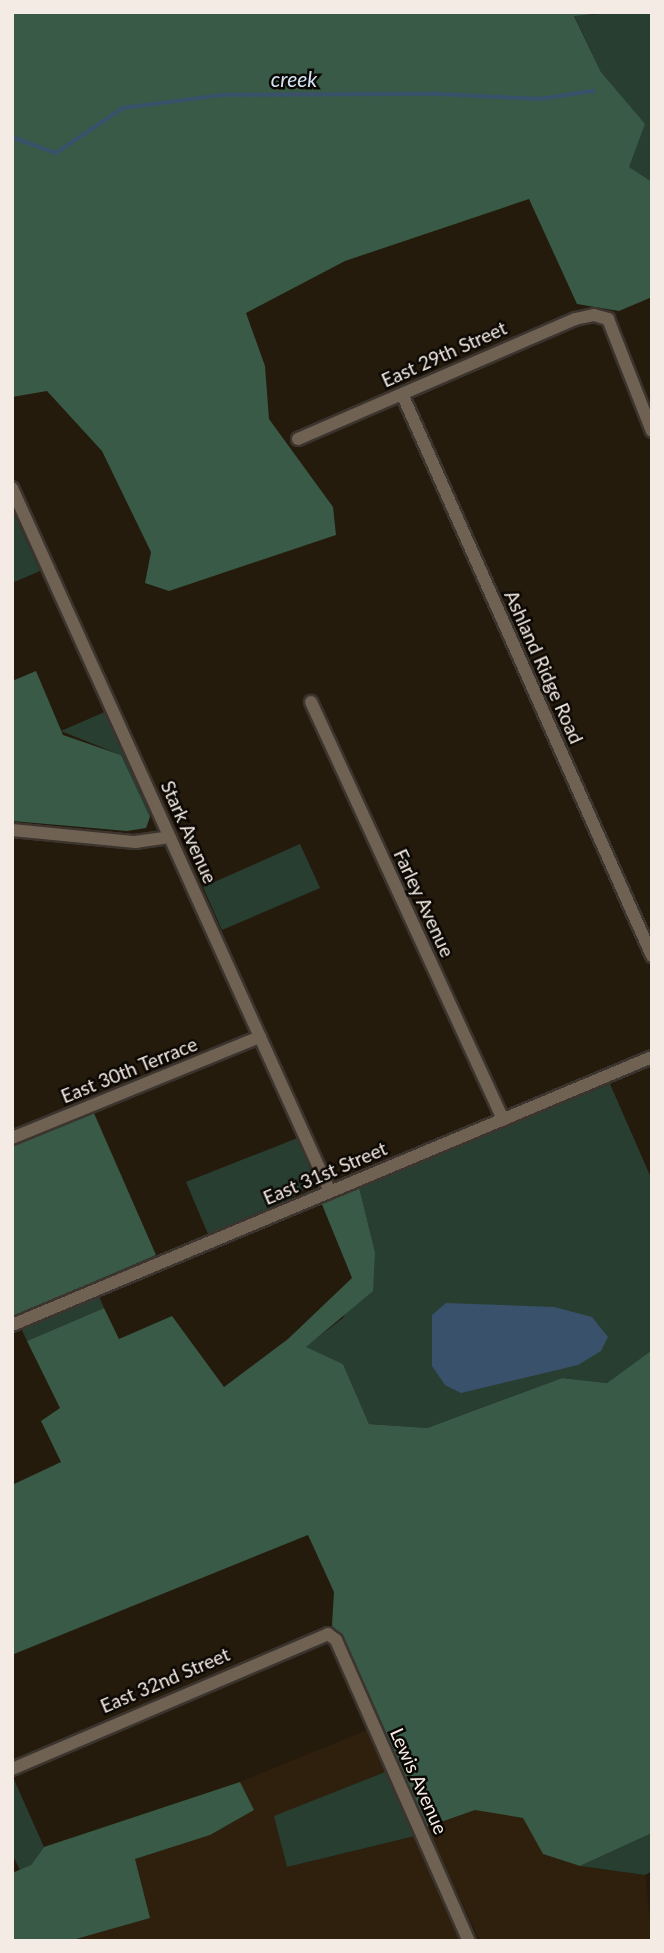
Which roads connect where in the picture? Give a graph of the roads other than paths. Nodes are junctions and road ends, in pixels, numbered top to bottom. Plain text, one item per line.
1 (402, 394) junction
2 (652, 431) edge
3 (298, 439) dead end
4 (12, 488) edge
5 (311, 702) dead end
6 (12, 830) edge
7 (170, 837) junction
8 (652, 956) edge
9 (260, 1037) junction
10 (652, 1057) edge
11 (503, 1119) junction
12 (12, 1138) edge
13 (330, 1192) junction
14 (12, 1325) edge
15 (333, 1638) joint
16 (12, 1769) edge
17 (469, 1941) edge

1 - 2 street, East 29th Street
1 - 3 street, East 29th Street
1 - 8 street, Ashland Ridge Road
4 - 7 street, Stark Avenue
5 - 11 street, Farley Avenue
6 - 7 street
7 - 9 street, Stark Avenue
9 - 12 street, East 30th Terrace
9 - 13 street, Stark Avenue
10 - 11 street, East 31st Street
11 - 13 street, East 31st Street
13 - 14 street, East 31st Street
15 - 16 street, East 32nd Street
15 - 17 street, Lewis Avenue

